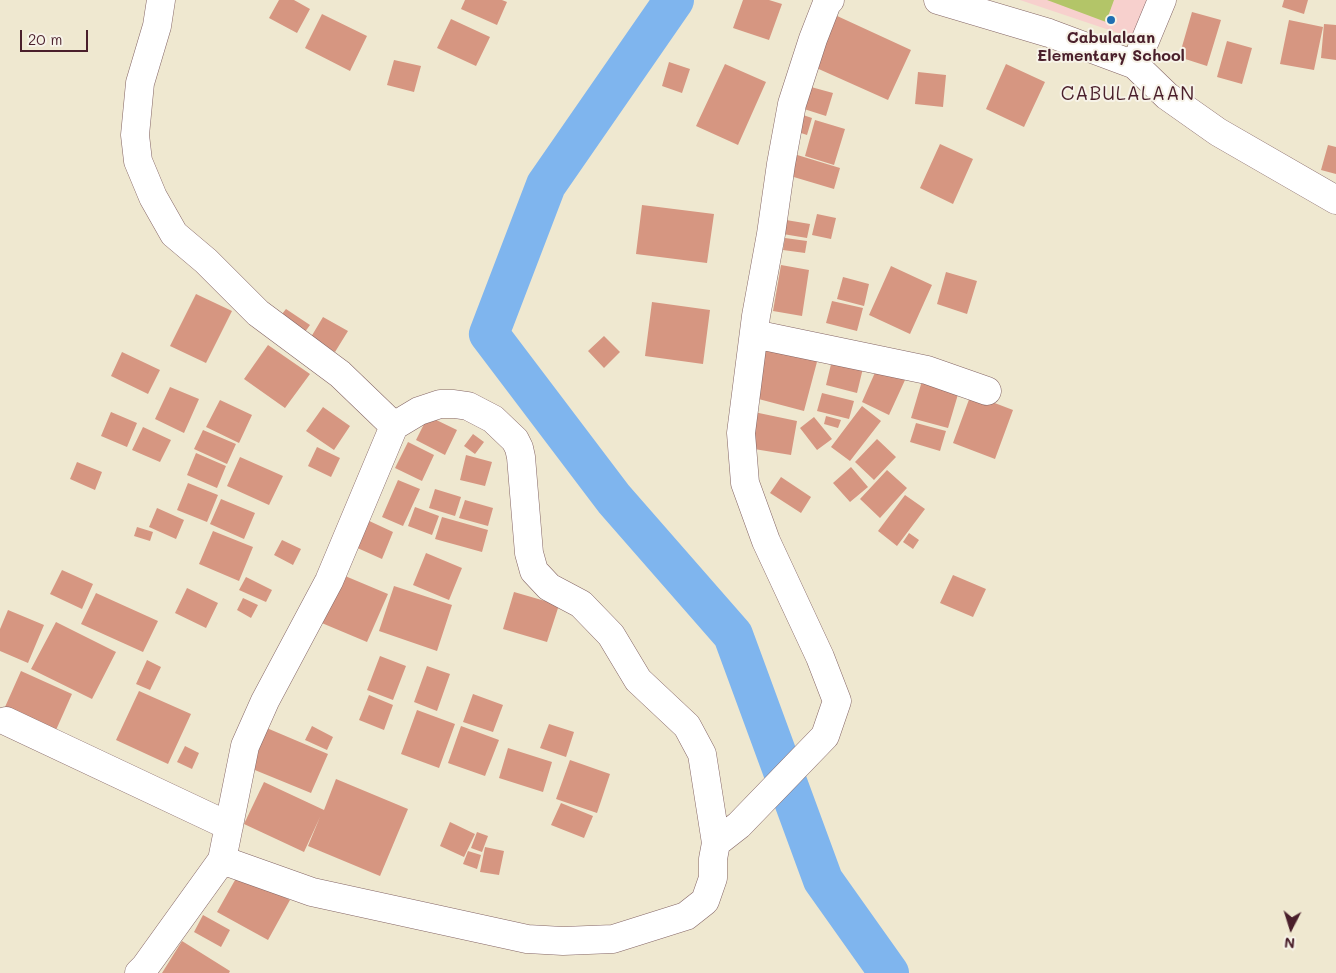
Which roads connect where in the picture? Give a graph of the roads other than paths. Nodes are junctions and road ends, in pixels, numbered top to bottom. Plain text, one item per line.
1 (161, 0) edge
2 (830, 0) edge
3 (938, 0) edge
4 (1162, 0) edge
5 (1135, 65) junction
6 (1336, 200) edge
7 (754, 334) junction
8 (987, 391) dead end
9 (394, 426) junction
10 (6, 721) dead end
11 (229, 826) junction
12 (716, 843) junction
13 (222, 860) junction
14 (139, 973) edge

1 - 9 street
2 - 7 street
3 - 5 street
4 - 5 street
5 - 6 street
7 - 8 street
7 - 12 street
9 - 11 street
9 - 12 street
10 - 11 street
11 - 13 street
12 - 13 street
13 - 14 street

